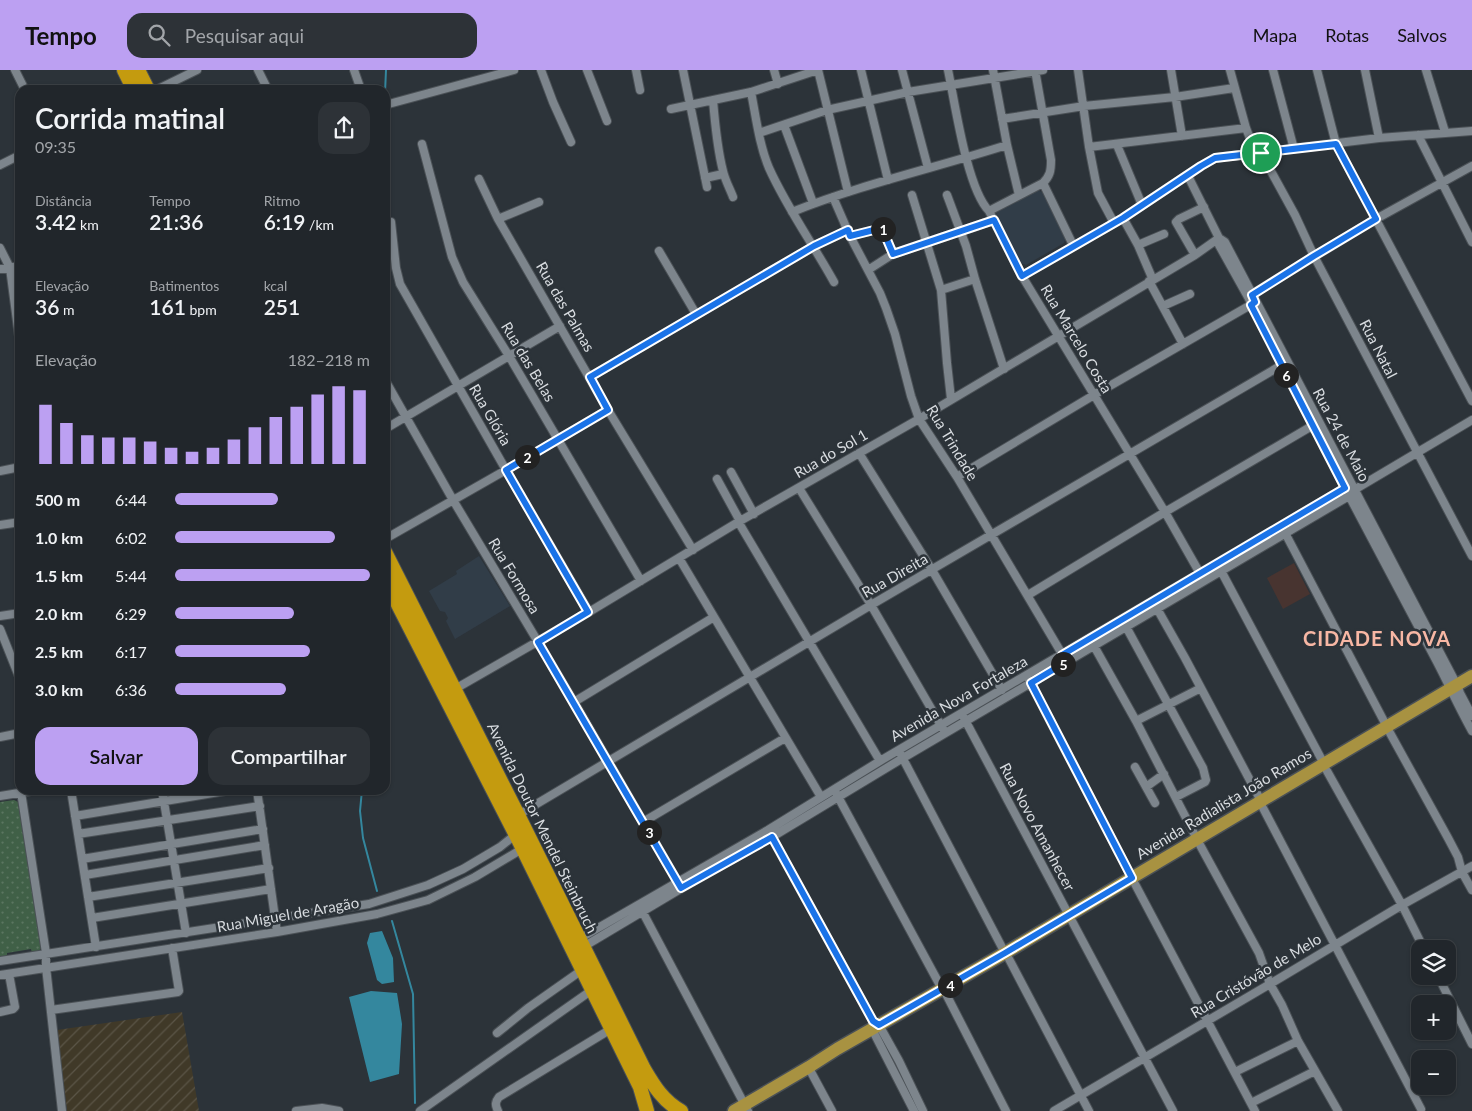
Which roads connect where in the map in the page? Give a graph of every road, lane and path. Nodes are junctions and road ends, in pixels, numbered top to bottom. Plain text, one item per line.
1 (15, 70) edge
2 (124, 70) edge
3 (138, 70) edge
4 (197, 70) edge
5 (258, 70) edge
6 (354, 70) edge
7 (514, 70) edge
8 (541, 70) edge
9 (587, 70) edge
10 (636, 70) edge
11 (683, 70) edge
12 (774, 70) edge
13 (818, 70) edge
14 (861, 70) edge
15 (902, 70) edge
16 (948, 70) edge
17 (1038, 70) edge
18 (1078, 70) edge
19 (1171, 70) edge
20 (1230, 70) edge
21 (1274, 70) edge
22 (1317, 70) edge
23 (1365, 70) edge
24 (1426, 70) edge
25 (994, 74) edge
26 (778, 84) junction
27 (22, 85) edge
28 (132, 85) edge
29 (146, 85) edge
30 (166, 85) edge
31 (266, 85) edge
32 (358, 85) edge
33 (951, 86) junction
34 (1234, 88) junction
35 (640, 90) dead end
36 (751, 92) junction
37 (908, 92) junction
38 (1175, 97) junction
39 (713, 100) junction
40 (868, 101) junction
41 (390, 104) edge
42 (690, 105) junction
43 (1084, 106) junction
44 (671, 109) dead end
45 (828, 110) junction
46 (1043, 112) junction
47 (1002, 119) junction
48 (607, 121) dead end
49 (784, 125) junction
50 (1246, 128) junction
51 (1472, 130) edge
52 (1445, 132) junction
53 (759, 133) junction
54 (1418, 135) junction
55 (1182, 136) junction
56 (1379, 138) junction
57 (571, 142) dead end
58 (422, 144) dead end
59 (1117, 144) junction
60 (1336, 144) junction
61 (1007, 145) junction
62 (1089, 147) junction
63 (1294, 148) junction
64 (1258, 153) junction
65 (15, 158) edge
66 (966, 158) junction
67 (0, 165) edge
68 (1472, 166) edge
69 (928, 168) junction
70 (723, 174) junction
71 (1188, 176) junction
72 (480, 179) dead end
73 (888, 180) junction
74 (1441, 182) junction
75 (1043, 183) junction
76 (848, 192) junction
77 (912, 195) dead end
78 (946, 195) dead end
79 (1019, 195) junction
80 (833, 196) junction
81 (733, 197) dead end
82 (538, 202) dead end
83 (813, 203) junction
84 (1142, 205) junction
85 (1204, 207) junction
86 (989, 211) junction
87 (792, 212) junction
88 (1123, 218) junction
89 (498, 219) junction
90 (1376, 219) junction
91 (994, 220) junction
92 (391, 222) dead end
93 (1114, 223) junction
94 (960, 232) junction
95 (849, 233) junction
96 (1164, 234) dead end
97 (1219, 238) junction
98 (926, 242) junction
99 (1472, 242) edge
100 (1073, 245) junction
101 (1138, 245) junction
102 (814, 246) junction
103 (0, 248) edge
104 (659, 251) dead end
105 (893, 254) junction
106 (1195, 255) junction
107 (1314, 256) junction
108 (15, 267) edge
109 (10, 268) junction
110 (0, 269) edge
111 (868, 270) junction
112 (1022, 276) junction
113 (975, 279) junction
114 (1151, 280) junction
115 (834, 282) dead end
116 (941, 290) junction
117 (1190, 294) dead end
118 (1252, 300) junction
119 (15, 306) edge
120 (1163, 306) junction
121 (696, 314) junction
122 (560, 326) junction
123 (1058, 337) junction
124 (1183, 344) junction
125 (509, 356) junction
126 (1284, 364) junction
127 (1004, 369) junction
128 (590, 377) junction
129 (457, 386) junction
130 (390, 389) edge
131 (1094, 396) junction
132 (951, 399) junction
133 (1472, 401) edge
134 (608, 410) junction
135 (406, 417) junction
136 (920, 419) junction
137 (1472, 420) edge
138 (1315, 424) junction
139 (390, 426) edge
140 (557, 439) junction
141 (859, 453) junction
142 (1128, 454) junction
143 (1417, 454) junction
144 (15, 468) edge
145 (506, 470) junction
146 (0, 471) edge
147 (731, 472) dead end
148 (957, 477) junction
149 (717, 479) dead end
150 (799, 488) junction
151 (1350, 492) junction
152 (453, 500) junction
153 (1165, 512) junction
154 (754, 514) junction
155 (740, 522) junction
156 (15, 523) edge
157 (0, 526) edge
158 (1283, 529) junction
159 (991, 535) junction
160 (390, 536) edge
161 (693, 550) junction
162 (1472, 556) edge
163 (679, 558) junction
164 (390, 562) edge
165 (1219, 567) junction
166 (932, 570) junction
167 (1200, 573) junction
168 (1204, 580) junction
169 (641, 581) junction
170 (390, 589) edge
171 (1028, 595) junction
172 (1155, 604) junction
173 (871, 606) junction
174 (588, 612) junction
175 (15, 614) edge
176 (0, 616) edge
177 (714, 617) junction
178 (1122, 620) junction
179 (1126, 627) junction
180 (0, 629) edge
181 (538, 642) junction
182 (810, 642) junction
183 (1094, 646) junction
184 (1064, 658) junction
185 (15, 666) edge
186 (1472, 676) edge
187 (750, 678) junction
188 (1029, 680) junction
189 (1472, 686) edge
190 (1201, 688) junction
191 (455, 689) junction
192 (1002, 690) junction
193 (1455, 691) junction
194 (574, 702) junction
195 (1169, 705) junction
196 (1472, 716) edge
197 (964, 717) junction
198 (1136, 721) junction
199 (943, 730) junction
200 (1389, 730) junction
201 (1472, 731) edge
202 (15, 734) edge
203 (0, 736) edge
204 (785, 738) junction
205 (901, 754) junction
206 (880, 761) junction
207 (608, 762) junction
208 (1135, 768) dead end
209 (1325, 768) junction
210 (1164, 774) junction
211 (1146, 787) junction
212 (834, 789) junction
213 (15, 793) edge
214 (21, 795) edge
215 (72, 795) edge
216 (163, 795) edge
217 (201, 795) edge
218 (257, 795) edge
219 (0, 796) edge
220 (838, 796) junction
221 (821, 797) junction
222 (1176, 797) junction
223 (164, 801) junction
224 (1155, 803) dead end
225 (1262, 804) junction
226 (260, 806) junction
227 (518, 815) junction
228 (75, 816) junction
229 (168, 822) junction
230 (643, 822) junction
231 (263, 829) junction
232 (770, 833) junction
233 (78, 834) junction
234 (515, 835) junction
235 (1199, 842) junction
236 (171, 844) junction
237 (265, 845) junction
238 (522, 849) junction
239 (82, 859) junction
240 (173, 859) junction
241 (1472, 866) edge
242 (269, 868) junction
243 (1462, 872) junction
244 (85, 875) junction
245 (1133, 881) junction
246 (177, 883) junction
247 (680, 885) junction
248 (272, 889) junction
249 (1472, 890) edge
250 (88, 897) junction
251 (180, 904) junction
252 (369, 904) junction
253 (1402, 904) junction
254 (641, 909) junction
255 (371, 915) junction
256 (92, 918) junction
257 (1070, 918) junction
258 (276, 920) junction
259 (277, 932) junction
260 (186, 933) junction
261 (1420, 940) edge
262 (581, 943) junction
263 (1335, 945) junction
264 (96, 947) junction
265 (172, 948) junction
266 (46, 953) junction
267 (1007, 956) junction
268 (0, 961) edge
269 (46, 967) junction
270 (582, 970) junction
271 (9, 974) junction
272 (0, 975) edge
273 (1270, 984) junction
274 (1442, 985) edge
275 (592, 990) junction
276 (944, 992) junction
277 (51, 1010) junction
278 (0, 1012) edge
279 (1208, 1021) junction
280 (876, 1028) junction
281 (611, 1029) junction
282 (497, 1032) dead end
283 (1298, 1041) junction
284 (1472, 1044) edge
285 (1144, 1058) junction
286 (899, 1061) junction
287 (890, 1066) junction
288 (1315, 1071) junction
289 (811, 1072) junction
290 (1235, 1072) junction
291 (1081, 1095) junction
292 (1251, 1103) junction
293 (744, 1109) edge
294 (1421, 1109) dead end
295 (306, 1110) edge
296 (62, 1111) edge
297 (296, 1111) edge
298 (339, 1111) edge
299 (420, 1111) edge
300 (498, 1111) edge
301 (647, 1111) edge
302 (681, 1111) edge
303 (832, 1111) edge
304 (914, 1111) edge
305 (923, 1111) edge
306 (1006, 1111) edge
307 (1054, 1111) edge
308 (1090, 1111) edge
309 (1173, 1111) edge
310 (1255, 1111) edge
311 (1338, 1111) edge

1 - 27 street
2 - 28 highway
3 - 29 highway
4 - 30 street
5 - 31 street
6 - 32 street
7 - 41 street
8 - 57 street
9 - 48 street
10 - 35 street
11 - 42 street
12 - 26 street
13 - 26 street
13 - 45 street
14 - 40 street
15 - 37 street
16 - 33 street, Rua Marcelo Costa
17 - 25 street
17 - 46 street
18 - 43 street
19 - 38 street
20 - 34 street, Rua Natal
21 - 63 street
22 - 60 street
23 - 56 street
24 - 52 street
25 - 33 street
25 - 47 street
26 - 36 street
33 - 37 street
33 - 66 street, Rua Marcelo Costa
34 - 38 street
34 - 50 street, Rua Natal
36 - 39 street
36 - 53 street
37 - 40 street
37 - 69 street
38 - 43 street
38 - 55 street
39 - 42 street
39 - 70 street
40 - 45 street
40 - 73 street
42 - 44 street
42 - 70 street
43 - 46 street
43 - 62 street
45 - 49 street
45 - 76 street
46 - 47 street
46 - 75 street
47 - 61 street
49 - 53 street
49 - 83 street
50 - 55 street
50 - 64 street, Rua Natal
51 - 52 street
52 - 54 street
53 - 87 street
54 - 56 street
54 - 74 street
55 - 59 street
56 - 60 street
58 - 125 street, Rua das Belas
59 - 62 street
59 - 84 street
60 - 63 street
60 - 90 street
61 - 66 street
61 - 79 street
62 - 93 street
63 - 64 street
64 - 71 street
64 - 107 street, Rua Natal
65 - 67 street
66 - 69 street
66 - 86 street, Rua Marcelo Costa
68 - 74 street
69 - 73 street
70 - 81 street
71 - 84 street
71 - 85 street, Rua 24 de Maio
72 - 89 street, Rua das Palmas
73 - 76 street
74 - 90 street
74 - 99 street
75 - 79 street
75 - 100 street
76 - 80 street
77 - 98 street
78 - 94 street
79 - 86 street
80 - 83 street
80 - 95 street, Rua Trindade
82 - 89 street
83 - 87 street
84 - 88 street
85 - 97 street, Rua 24 de Maio
85 - 106 street
86 - 91 street, Rua Marcelo Costa
87 - 102 street
88 - 93 street
88 - 101 street
89 - 122 street, Rua das Palmas
90 - 107 street
90 - 133 street
91 - 94 street
91 - 112 street, Rua Marcelo Costa
92 - 129 street, Rua Glória
93 - 100 street
94 - 98 street
94 - 113 street
95 - 102 street
95 - 105 street
95 - 111 street, Rua Trindade
96 - 101 street
97 - 106 street, Rua do Sol 1
97 - 118 street, Rua 24 de Maio
98 - 105 street
98 - 116 street
100 - 112 street
101 - 114 street
102 - 115 street
102 - 121 street
103 - 109 street
104 - 121 street
105 - 111 street
106 - 114 street, Rua do Sol 1
107 - 118 street
107 - 143 street, Rua Natal
108 - 109 street
109 - 110 street
109 - 119 street
111 - 136 street, Rua Trindade
112 - 123 street, Rua Marcelo Costa
113 - 116 street
113 - 127 street
114 - 120 street
114 - 123 street, Rua do Sol 1
116 - 132 street
117 - 120 street
118 - 124 street
118 - 126 street, Rua 24 de Maio
120 - 124 street
121 - 128 street
122 - 125 street
122 - 128 street, Rua das Palmas
123 - 127 street, Rua do Sol 1
123 - 131 street, Rua Marcelo Costa
124 - 131 street
125 - 129 street
125 - 140 street, Rua das Belas
126 - 138 street, Rua 24 de Maio
126 - 142 street, Rua Direita
127 - 132 street, Rua do Sol 1
128 - 134 street, Rua das Palmas
129 - 135 street
129 - 145 street, Rua Glória
130 - 135 street, Rua Formosa
131 - 142 street, Rua Marcelo Costa
131 - 148 street
132 - 136 street, Rua do Sol 1
134 - 140 street
134 - 161 street, Rua das Palmas
135 - 139 street
135 - 152 street, Rua Formosa
136 - 141 street, Rua do Sol 1
136 - 148 street, Rua Trindade
137 - 143 street, Avenida Nova Fortaleza
138 - 151 street, Rua 24 de Maio
138 - 153 street
140 - 145 street
140 - 169 street, Rua das Belas
141 - 150 street, Rua do Sol 1
141 - 166 street
142 - 153 street, Rua Marcelo Costa
142 - 159 street, Rua Direita
143 - 151 street, Avenida Nova Fortaleza
143 - 162 street, Rua Natal
144 - 146 street
145 - 152 street
145 - 174 street, Rua Glória
147 - 154 street
148 - 159 street, Rua Trindade
149 - 155 street
150 - 154 street, Rua do Sol 1
150 - 173 street
151 - 158 street, Avenida Nova Fortaleza
151 - 193 street, Rua 24 de Maio
152 - 160 street
152 - 181 street, Rua Formosa
153 - 167 street, Rua Marcelo Costa
153 - 171 street
154 - 155 street, Rua do Sol 1
155 - 161 street, Rua do Sol 1
155 - 182 street
156 - 157 street
158 - 165 street, Avenida Nova Fortaleza
158 - 200 street
159 - 166 street, Rua Direita
159 - 171 street, Rua Trindade
161 - 163 street, Rua do Sol 1
163 - 169 street, Rua do Sol 1
163 - 177 street
164 - 191 highway, Avenida Doutor Mendel Steinbruch
165 - 167 street, Avenida Nova Fortaleza
165 - 168 street, Avenida Nova Fortaleza
165 - 209 street
166 - 173 street, Rua Direita
166 - 192 street
167 - 168 street, Rua Marcelo Costa
167 - 172 street, Avenida Nova Fortaleza
168 - 172 street, Avenida Nova Fortaleza
169 - 174 street, Rua do Sol 1
170 - 234 highway, Avenida Doutor Mendel Steinbruch
171 - 184 street, Rua Trindade
172 - 178 street, Avenida Nova Fortaleza
172 - 179 street, Avenida Nova Fortaleza
172 - 190 street
173 - 182 street, Rua Direita
173 - 199 street
174 - 181 street, Rua do Sol 1
175 - 176 street
177 - 187 street
177 - 194 street
178 - 179 street
178 - 184 street, Avenida Nova Fortaleza
179 - 183 street, Avenida Nova Fortaleza
179 - 195 street
180 - 185 street
181 - 191 street, Rua do Sol 1
181 - 194 street, Rua Formosa
182 - 187 street, Rua Direita
182 - 206 street
183 - 184 street, Avenida Nova Fortaleza
183 - 198 street
184 - 188 street, Avenida Nova Fortaleza
186 - 193 main road, Avenida Radialista João Ramos
187 - 204 street
187 - 207 street, Rua Direita
188 - 192 street, Avenida Nova Fortaleza
188 - 197 street, Avenida Nova Fortaleza
188 - 245 street
189 - 193 main road, Avenida Radialista João Ramos
190 - 195 street
190 - 225 street
191 - 227 highway, Avenida Doutor Mendel Steinbruch
192 - 197 street, Avenida Nova Fortaleza
193 - 196 street, Rua 24 de Maio
193 - 200 main road, Avenida Radialista João Ramos
193 - 201 street, Rua 24 de Maio
194 - 207 street, Rua Formosa
195 - 198 street
195 - 222 street
197 - 199 street, Avenida Nova Fortaleza
197 - 257 street, Rua Novo Amanhecer
198 - 210 street
199 - 205 street, Avenida Nova Fortaleza
200 - 209 main road, Avenida Radialista João Ramos
200 - 243 street
202 - 203 street
204 - 221 street
204 - 230 street
205 - 206 street, Avenida Nova Fortaleza
205 - 220 street, Avenida Nova Fortaleza
205 - 267 street
206 - 212 street, Avenida Nova Fortaleza
207 - 227 street, Rua Direita
207 - 230 street, Rua Formosa
208 - 211 street
209 - 225 main road, Avenida Radialista João Ramos
209 - 253 street
210 - 211 street
210 - 222 street
211 - 224 street
212 - 220 street
212 - 221 street, Avenida Nova Fortaleza
213 - 219 street
214 - 266 street
215 - 228 street
216 - 223 street
217 - 223 street
218 - 226 street
220 - 232 street, Avenida Nova Fortaleza
220 - 276 street
221 - 232 street, Avenida Nova Fortaleza
222 - 235 street
223 - 228 street
223 - 229 street
225 - 235 main road, Avenida Radialista João Ramos
225 - 263 street
226 - 229 street
226 - 231 street
227 - 262 highway, Avenida Doutor Mendel Steinbruch
228 - 233 street
229 - 233 street
229 - 236 street
230 - 247 street, Rua Formosa
231 - 236 street
231 - 237 street
232 - 247 street, Avenida Nova Fortaleza
232 - 280 street
233 - 239 street
234 - 238 highway, Avenida Doutor Mendel Steinbruch
234 - 252 street, Rua Miguel de Aragão
235 - 245 main road, Avenida Radialista João Ramos
235 - 273 street
236 - 239 street
236 - 240 street
237 - 240 street
237 - 242 street
238 - 255 street, Rua Miguel de Aragão
238 - 270 highway, Avenida Doutor Mendel Steinbruch
239 - 244 street
240 - 244 street
240 - 246 street
241 - 243 street, Rua Cristóvão de Melo
242 - 246 street
242 - 248 street
243 - 249 street
243 - 253 street, Rua Cristóvão de Melo
244 - 250 street
245 - 257 main road, Avenida Radialista João Ramos
245 - 279 street
246 - 250 street
246 - 251 street
247 - 254 street, Avenida Nova Fortaleza
248 - 251 street
248 - 258 street
250 - 256 street
251 - 256 street
251 - 260 street
252 - 255 street
252 - 258 street, Rua Miguel de Aragão
253 - 261 street
253 - 263 street, Rua Cristóvão de Melo
254 - 262 street, Avenida Nova Fortaleza
254 - 293 street
255 - 259 street, Rua Miguel de Aragão
256 - 264 street
257 - 267 main road, Avenida Radialista João Ramos
257 - 285 street, Rua Novo Amanhecer
258 - 259 street
258 - 260 street, Rua Miguel de Aragão
259 - 265 street, Rua Miguel de Aragão
260 - 264 street, Rua Miguel de Aragão
262 - 302 highway, Avenida Doutor Mendel Steinbruch
263 - 273 street, Rua Cristóvão de Melo
263 - 294 street
264 - 266 street, Rua Miguel de Aragão
265 - 269 street, Rua Miguel de Aragão
265 - 277 street
266 - 268 street, Rua Miguel de Aragão
266 - 269 street
267 - 276 main road, Avenida Radialista João Ramos
267 - 291 street
269 - 271 street, Rua Miguel de Aragão
269 - 277 street
270 - 275 highway, Avenida Doutor Mendel Steinbruch
270 - 282 street
271 - 272 street, Rua Miguel de Aragão
271 - 278 street
273 - 279 street, Rua Cristóvão de Melo
273 - 283 street
274 - 284 street
275 - 281 highway, Avenida Doutor Mendel Steinbruch
275 - 299 street
276 - 280 main road, Avenida Radialista João Ramos
276 - 306 street
277 - 296 street
279 - 285 street, Rua Cristóvão de Melo
279 - 290 street
280 - 286 street
280 - 287 street
280 - 289 main road, Avenida Radialista João Ramos
280 - 293 main road, Avenida Radialista João Ramos
281 - 300 street
281 - 301 highway, Avenida Doutor Mendel Steinbruch
283 - 288 street
283 - 290 street
285 - 291 street, Rua Cristóvão de Melo
285 - 309 street, Rua Novo Amanhecer
286 - 287 street
286 - 305 street
287 - 304 street
288 - 292 street
288 - 311 street
289 - 293 main road, Avenida Radialista João Ramos
289 - 303 street
290 - 292 street
291 - 307 street, Rua Cristóvão de Melo
291 - 308 street
292 - 310 street
295 - 297 street
295 - 298 street

